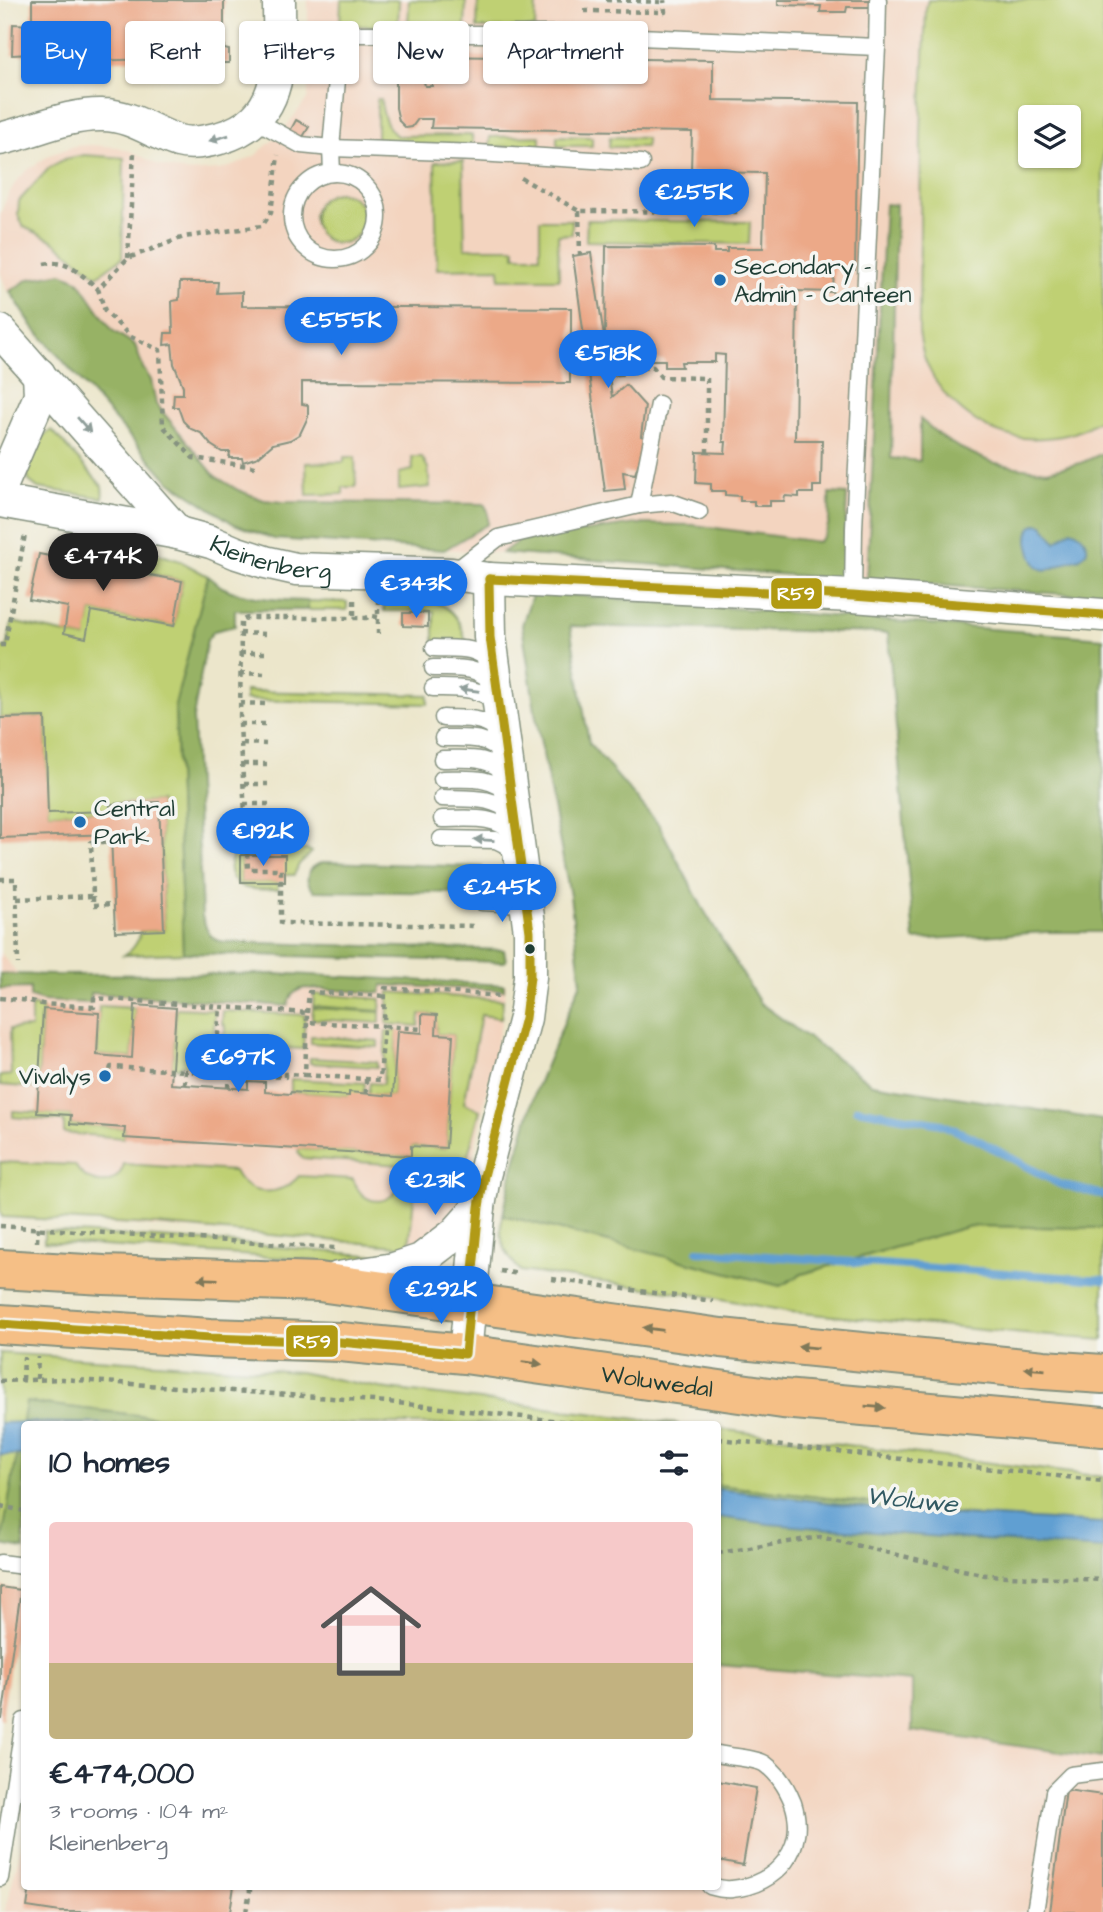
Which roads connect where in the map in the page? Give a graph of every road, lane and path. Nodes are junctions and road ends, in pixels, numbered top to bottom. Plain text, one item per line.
1 (279, 0) edge
2 (606, 0) edge
3 (878, 0) edge
4 (664, 1) edge
5 (579, 11) dead end
6 (877, 47) junction
7 (268, 127) junction
8 (0, 139) edge
9 (135, 148) dead end
10 (331, 148) junction
11 (478, 153) junction
12 (641, 163) dead end
13 (331, 173) junction
14 (579, 211) junction
15 (738, 212) dead end
16 (580, 255) dead end
17 (128, 258) junction
18 (44, 264) dead end
19 (98, 289) junction
20 (0, 331) edge
21 (622, 370) dead end
22 (39, 374) junction
23 (659, 404) dead end
24 (707, 453) dead end
25 (255, 467) dead end
26 (0, 489) edge
27 (15, 503) edge
28 (639, 505) junction
29 (699, 512) dead end
30 (178, 533) junction
31 (452, 574) junction
32 (489, 579) junction
33 (354, 595) dead end
34 (853, 596) junction
35 (377, 608) dead end
36 (1103, 615) edge
37 (378, 617) junction
38 (354, 618) junction
39 (240, 633) junction
40 (265, 634) dead end
41 (378, 637) dead end
42 (0, 645) edge
43 (434, 648) dead end
44 (240, 653) junction
45 (265, 653) dead end
46 (433, 668) dead end
47 (240, 673) junction
48 (264, 674) dead end
49 (433, 688) dead end
50 (240, 703) junction
51 (265, 704) dead end
52 (443, 718) dead end
53 (240, 724) junction
54 (266, 724) dead end
55 (443, 738) dead end
56 (242, 743) junction
57 (267, 744) dead end
58 (442, 759) dead end
59 (243, 764) junction
60 (267, 764) dead end
61 (507, 764) junction
62 (442, 779) dead end
63 (243, 784) junction
64 (268, 784) dead end
65 (442, 798) dead end
66 (244, 804) junction
67 (269, 804) dead end
68 (442, 819) dead end
69 (246, 824) junction
70 (270, 825) dead end
71 (441, 839) dead end
72 (111, 842) dead end
73 (0, 879) edge
74 (93, 896) junction
75 (17, 899) junction
76 (482, 902) dead end
77 (114, 904) dead end
78 (526, 904) junction
79 (476, 926) dead end
80 (19, 964) dead end
81 (385, 996) junction
82 (506, 997) dead end
83 (0, 998) edge
84 (220, 1007) junction
85 (307, 1013) junction
86 (307, 1022) junction
87 (384, 1026) junction
88 (422, 1029) dead end
89 (110, 1070) dead end
90 (186, 1071) junction
91 (215, 1073) junction
92 (229, 1073) junction
93 (305, 1075) junction
94 (366, 1079) junction
95 (185, 1085) dead end
96 (228, 1088) dead end
97 (366, 1094) dead end
98 (479, 1207) junction
99 (0, 1226) edge
100 (30, 1227) dead end
101 (0, 1269) edge
102 (319, 1282) junction
103 (470, 1304) junction
104 (0, 1324) edge
105 (465, 1354) junction
106 (1103, 1374) edge
107 (0, 1381) edge
108 (558, 1421) edge
109 (1103, 1427) edge
110 (721, 1439) edge
111 (1103, 1480) edge
112 (0, 1506) edge
113 (21, 1510) edge
114 (721, 1553) edge
115 (0, 1563) edge
116 (21, 1566) edge
117 (1103, 1580) edge
118 (21, 1741) edge
119 (721, 1756) edge
120 (1103, 1771) edge
121 (0, 1878) edge
122 (721, 1888) edge
123 (250, 1890) edge
124 (246, 1912) edge
125 (1035, 1912) edge

1 - 7 street
2 - 4 path
3 - 6 lane
4 - 5 path
6 - 10 lane
6 - 34 lane
7 -> 8 street
7 - 10 lane
7 - 17 path
9 - 17 path
10 - 11 lane
10 - 13 lane
11 - 12 lane
11 - 14 path
13 - 13 lane
14 - 15 path
14 - 16 path
17 - 19 path
18 - 19 path
19 - 25 path
20 - 22 street, Kleinenberg
21 - 24 path
22 - 26 street
22 -> 30 street, Kleinenberg
23 - 28 lane
27 - 30 street, Kleinenberg
27 - 42 path
28 - 29 lane
28 - 31 lane
30 - 31 street, Kleinenberg
31 - 32 street, Kleinenberg
32 - 34 street, Kleinenberg
32 - 61 street
33 - 38 path
34 - 36 street, Kleinenberg
35 - 37 path
37 - 38 path
37 - 41 path
38 - 39 path
39 - 40 path
39 - 44 path
43 - 61 lane
44 - 45 path
44 - 47 path
46 - 61 lane
47 - 48 path
47 - 50 path
61 -> 49 lane
50 - 51 path
50 - 53 path
52 - 61 lane
53 - 54 path
53 - 56 path
55 - 61 lane
56 - 57 path
56 - 59 path
58 - 61 lane
59 - 60 path
59 - 63 path
61 - 62 lane
61 - 65 lane
61 - 68 lane
61 -> 71 lane
61 - 78 street
63 - 64 path
63 - 66 path
66 - 67 path
66 - 69 path
69 - 70 path
69 - 79 path
72 - 74 path
73 - 75 path
74 - 75 path
74 - 77 path
75 - 80 path
76 - 78 lane
78 - 98 street
81 - 82 path
81 - 85 path
81 - 87 path
83 - 84 path
84 - 85 path
84 - 91 path
85 - 86 path
86 - 87 path
86 - 93 path
87 - 88 path
87 - 94 path
89 - 90 path
90 - 91 path
90 - 95 path
91 - 92 path
92 - 93 path
92 - 96 path
93 - 94 path
94 - 97 path
98 - 102 street
98 - 103 street
99 - 100 path
102 -> 101 highway, Woluwedal
102 - 103 highway, Woluwedal
103 - 105 street
106 -> 103 highway, Woluwedal
104 - 105 highway, Woluwedal
105 -> 109 highway, Woluwedal
107 - 108 path
110 - 111 path
112 - 113 path
114 - 117 path
115 - 116 lane
118 - 121 lane
119 - 122 lane
120 - 125 lane
123 - 124 path

